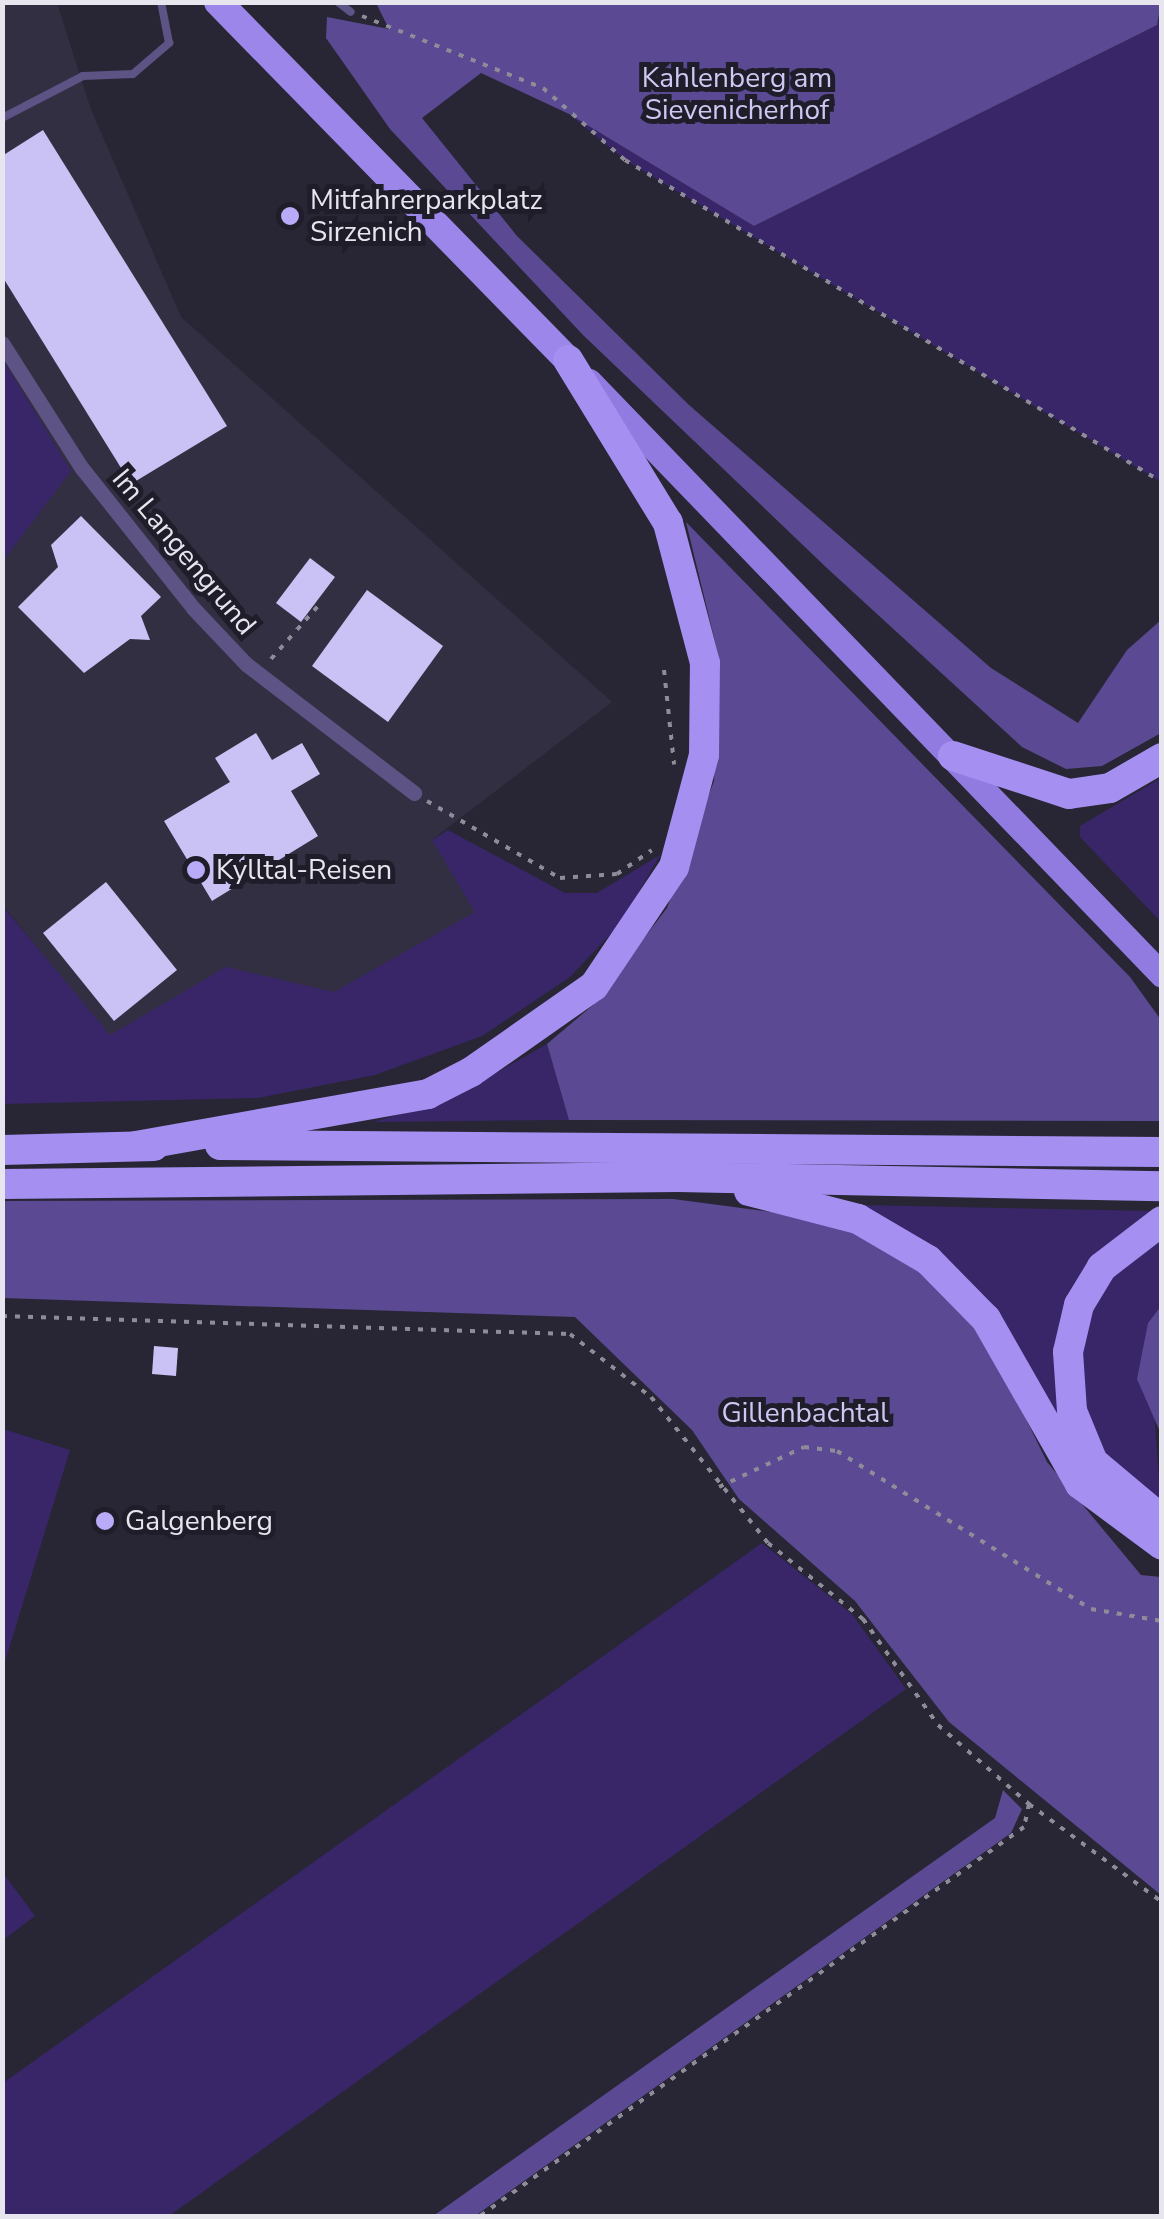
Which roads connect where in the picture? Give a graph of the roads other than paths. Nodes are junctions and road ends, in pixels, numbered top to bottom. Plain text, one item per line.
1 (160, 2) edge
2 (218, 2) edge
3 (338, 2) edge
4 (351, 12) road end
5 (2, 118) edge
6 (2, 343) edge
7 (568, 360) junction
8 (953, 756) junction
9 (1162, 758) edge
10 (414, 793) road end
11 (1162, 975) edge
12 (136, 1146) junction
13 (2, 1150) edge
14 (1162, 1152) edge
15 (678, 1177) junction
16 (2, 1184) edge
17 (1162, 1186) edge
18 (1162, 1221) edge
19 (1162, 1520) edge
20 (1162, 1545) edge

1 - 5 lane
2 - 7 highway
3 - 4 lane
6 - 10 street, Im Langengrund
7 - 8 main road
7 - 12 highway
8 - 9 highway
8 - 11 main road
12 - 13 highway
12 - 14 highway
15 - 16 highway
15 - 17 highway
15 - 20 highway
18 - 19 highway

